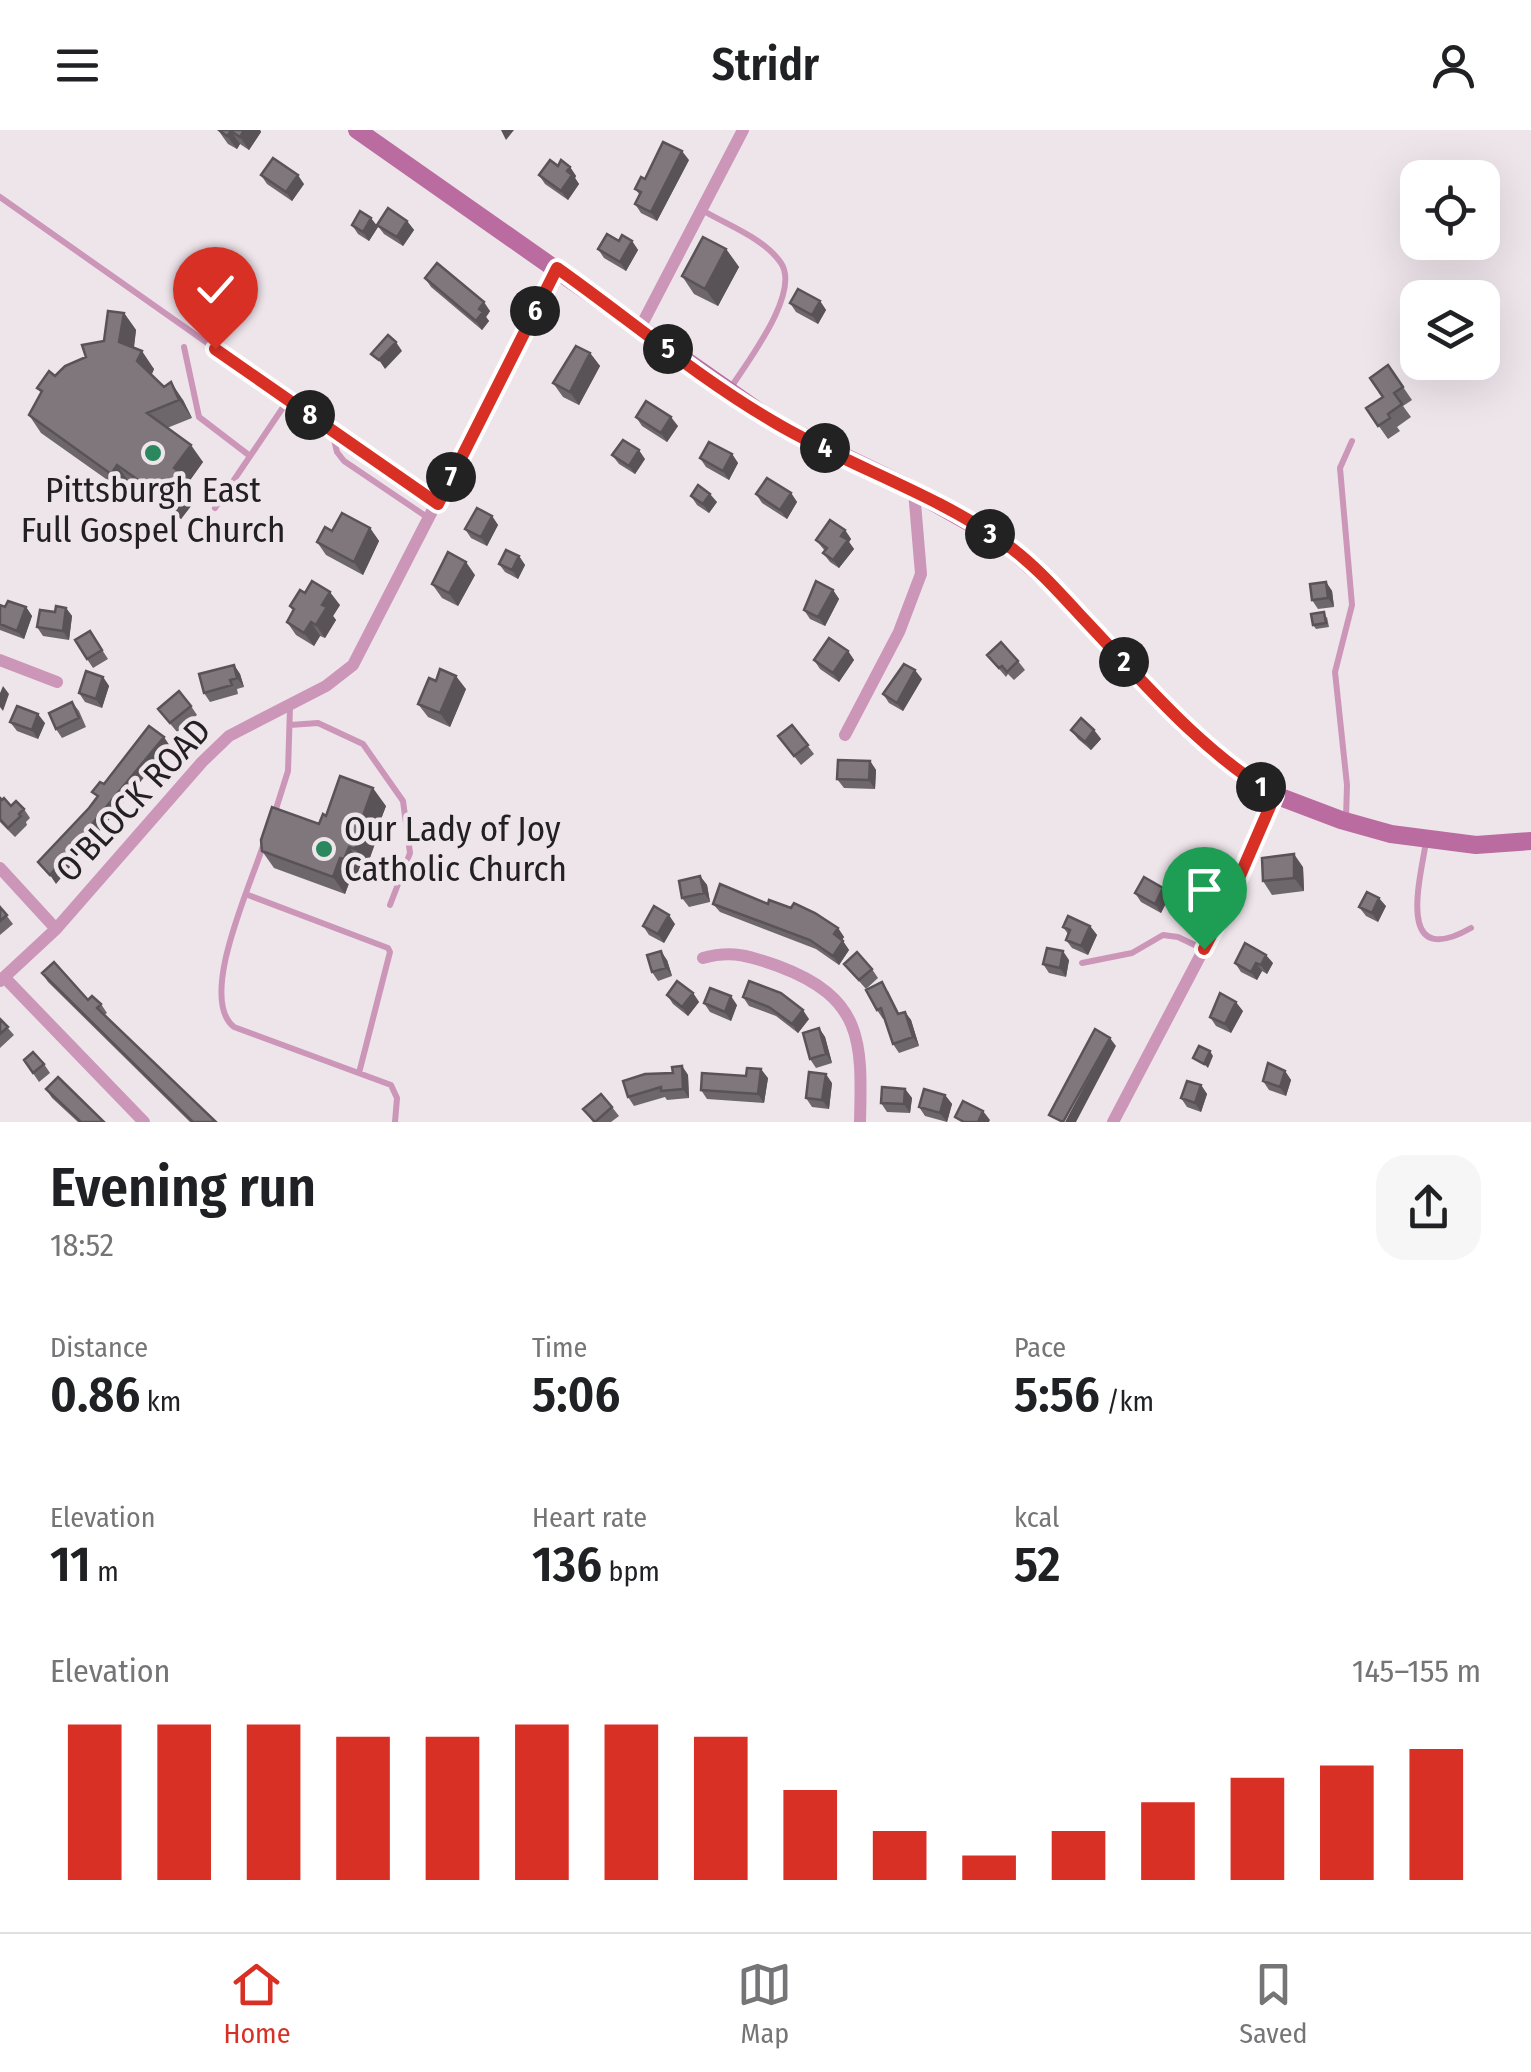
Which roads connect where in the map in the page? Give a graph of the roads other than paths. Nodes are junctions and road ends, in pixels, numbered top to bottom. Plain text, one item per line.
1 (356, 130) edge
2 (743, 130) edge
3 (0, 197) edge
4 (701, 210) junction
5 (557, 268) junction
6 (640, 328) junction
7 (184, 347) dead end
8 (728, 392) junction
9 (288, 400) junction
10 (332, 430) junction
11 (1352, 441) dead end
12 (250, 456) junction
13 (914, 490) junction
14 (438, 504) junction
15 (216, 508) dead end
16 (430, 520) junction
17 (0, 660) edge
18 (57, 682) dead end
19 (290, 706) junction
20 (290, 725) junction
21 (846, 735) dead end
22 (1275, 795) junction
23 (1346, 821) junction
24 (271, 824) edge
25 (1426, 840) junction
26 (1531, 841) edge
27 (265, 842) edge
28 (0, 868) edge
29 (248, 895) junction
30 (390, 905) dead end
31 (1471, 928) dead end
32 (56, 929) junction
33 (1204, 949) junction
34 (703, 958) dead end
35 (1082, 963) dead end
36 (2, 979) edge
37 (359, 1073) junction
38 (144, 1122) edge
39 (395, 1122) edge
40 (860, 1122) edge
41 (1113, 1122) edge

1 - 5 main road
2 - 4 street
3 - 9 lane
4 - 6 street
4 - 8 lane
5 - 6 main road
5 - 14 street, O'BLOCK ROAD
6 - 8 main road
7 - 12 lane
8 - 13 main road
9 - 10 lane
9 - 12 lane
10 - 14 lane
10 - 16 lane
11 - 23 lane
12 - 15 lane
13 - 21 street
13 - 22 main road
14 - 16 street, O'BLOCK ROAD
16 - 19 street, O'BLOCK ROAD
17 - 18 street
19 - 20 lane
19 - 32 street, O'BLOCK ROAD
20 - 24 lane
20 - 30 lane
22 - 23 main road
22 - 33 street
23 - 25 main road
25 - 26 main road
25 - 31 lane
27 - 29 lane
28 - 32 street
29 - 37 lane
29 - 37 lane
32 - 36 street, O'BLOCK ROAD
33 - 35 lane
33 - 41 street
34 - 40 street
36 - 38 street
37 - 39 lane

